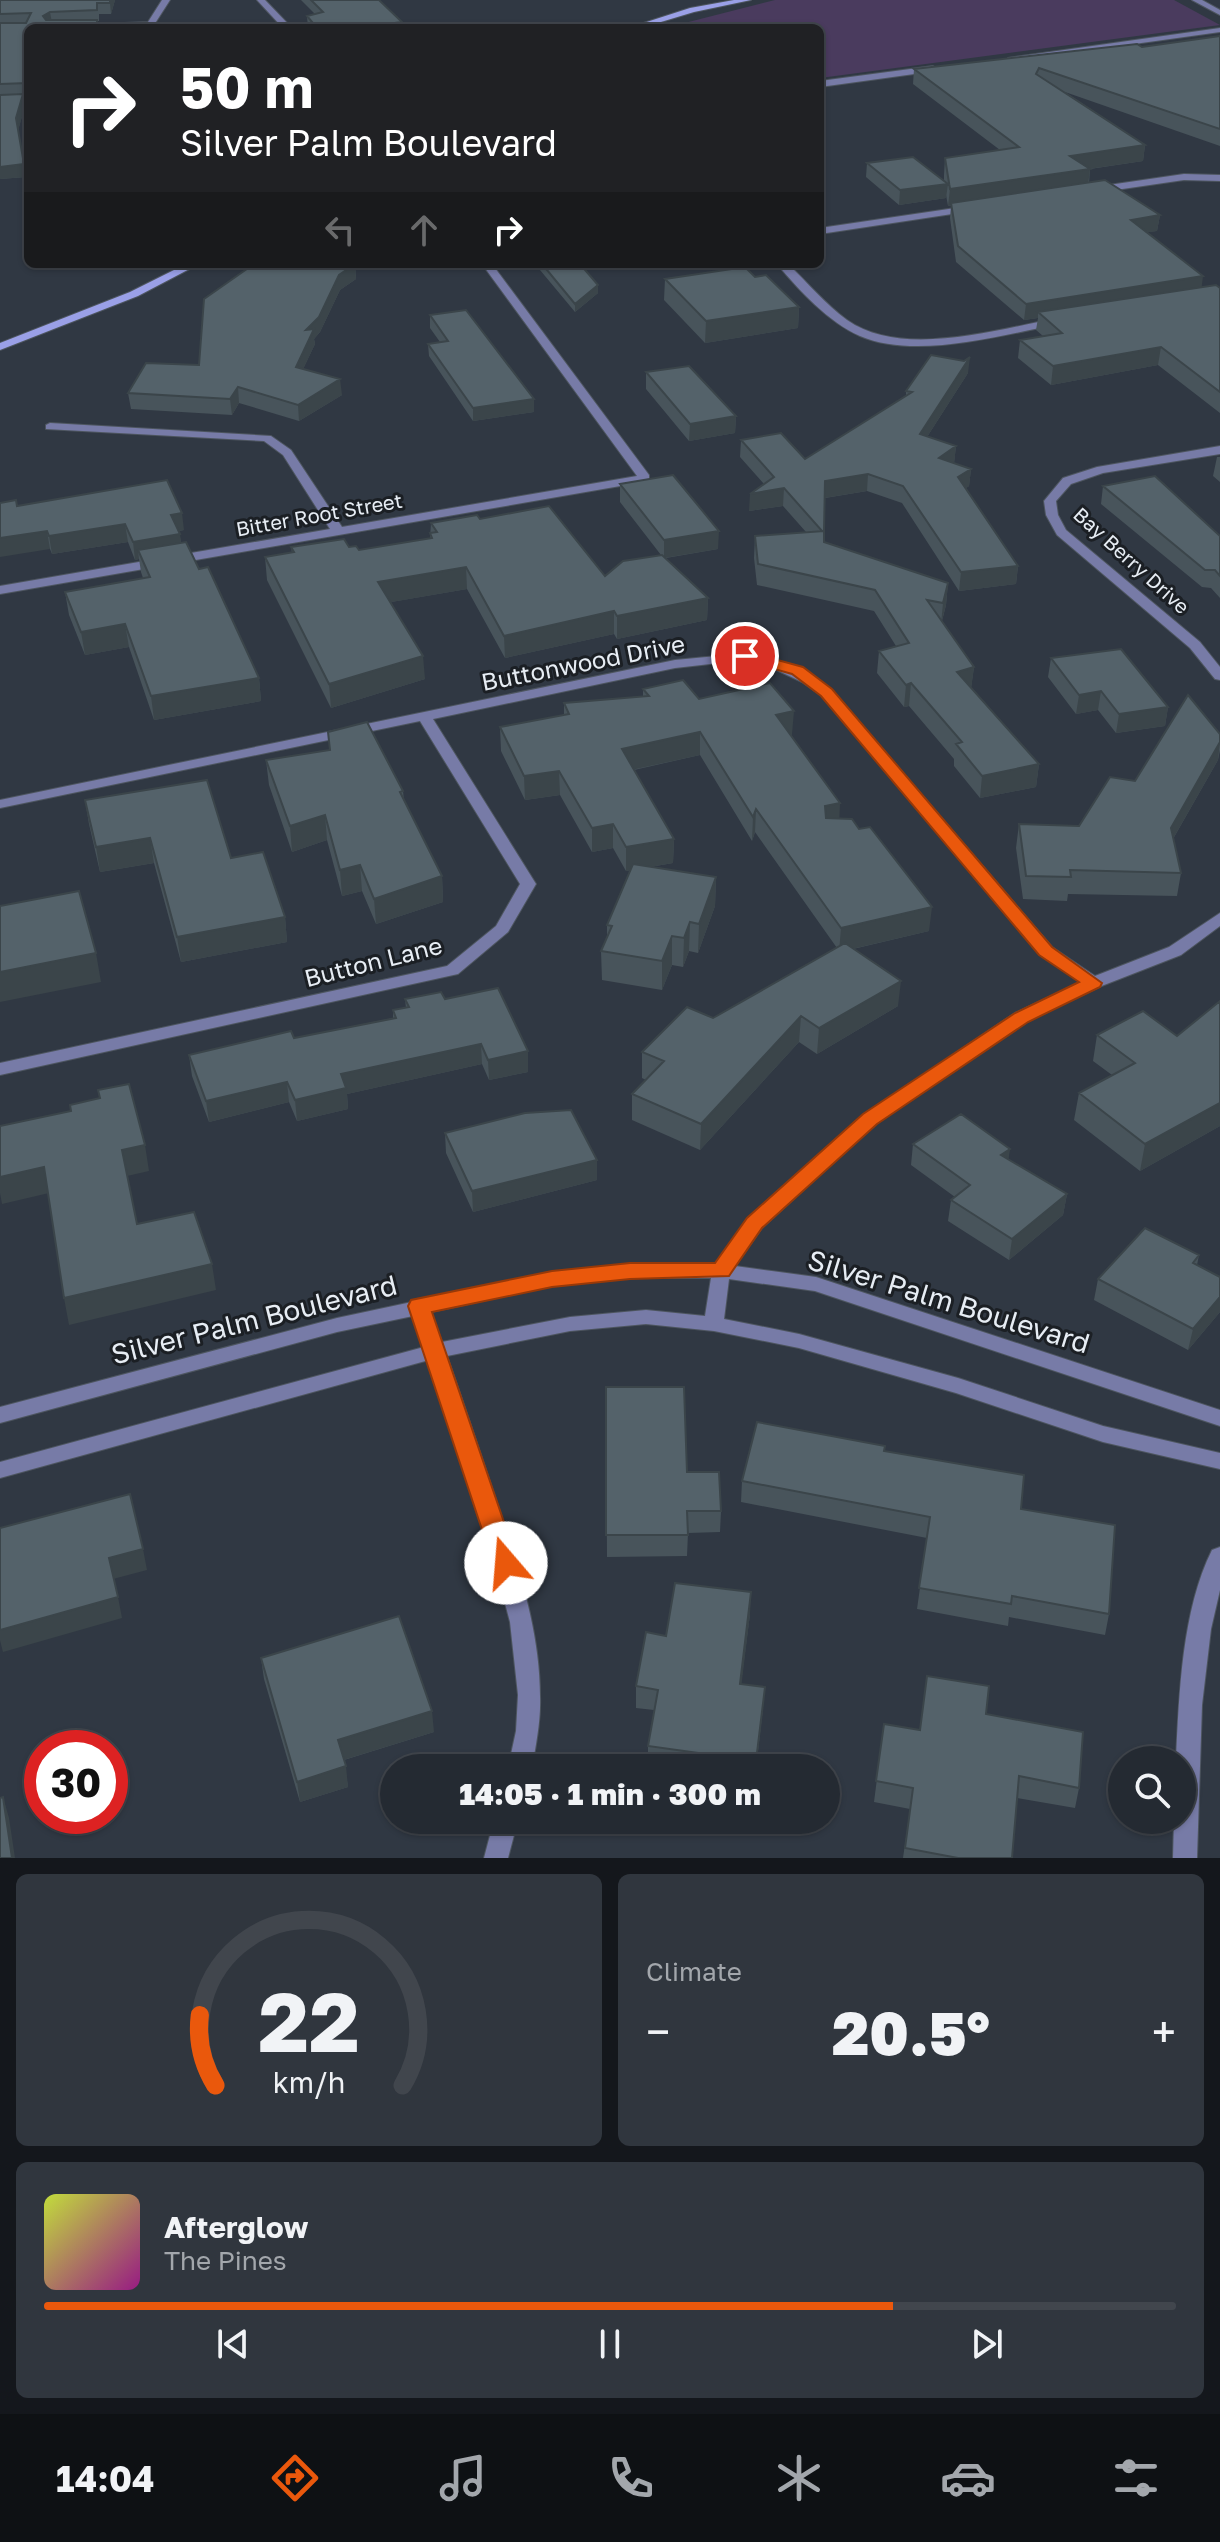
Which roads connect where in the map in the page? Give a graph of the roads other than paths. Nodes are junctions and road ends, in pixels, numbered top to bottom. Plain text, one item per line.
1 (166, 0) edge
2 (261, 0) edge
3 (736, 0) edge
4 (747, 0) edge
5 (1196, 0) edge
6 (1220, 13) edge
7 (151, 24) edge
8 (284, 24) edge
9 (647, 24) edge
10 (1220, 30) edge
11 (1003, 60) edge
12 (941, 68) edge
13 (824, 83) edge
14 (24, 100) edge
15 (0, 101) edge
16 (1220, 178) edge
17 (1077, 193) edge
18 (986, 206) edge
19 (824, 230) edge
20 (186, 268) edge
21 (490, 268) edge
22 (786, 268) edge
23 (1069, 319) edge
24 (0, 347) edge
25 (50, 427) dead end
26 (1220, 450) edge
27 (338, 531) junction
28 (0, 590) edge
29 (1220, 676) edge
30 (424, 716) junction
31 (0, 804) edge
32 (1220, 918) edge
33 (1093, 983) junction
34 (0, 1069) edge
35 (721, 1271) junction
36 (419, 1306) junction
37 (714, 1324) junction
38 (436, 1351) junction
39 (0, 1415) edge
40 (1220, 1418) edge
41 (1220, 1461) edge
42 (0, 1470) edge
43 (1220, 1556) edge
44 (522, 1754) edge
45 (502, 1834) edge
46 (496, 1858) edge
47 (1185, 1858) edge

1 - 7 street
2 - 8 street
3 - 4 main road
3 - 9 main road
5 - 6 street
10 - 11 street
12 - 13 street
14 - 15 street
16 - 17 street
18 - 19 street
20 - 24 main road
21 - 27 street, Bitter Root Street
22 - 23 street
25 - 27 street
26 - 29 street, Bay Berry Drive
27 - 28 street, Bitter Root Street
30 - 31 street, Buttonwood Drive
30 - 33 street, Buttonwood Drive
30 - 34 street, Button Lane
32 - 33 street
33 - 35 street
35 - 36 street, Silver Palm Boulevard
35 - 37 street
35 - 40 street, Silver Palm Boulevard
36 - 38 street
36 - 39 street, Silver Palm Boulevard
37 - 38 street
37 - 41 street
38 - 42 street
38 - 44 street
43 - 47 street
45 - 46 street

